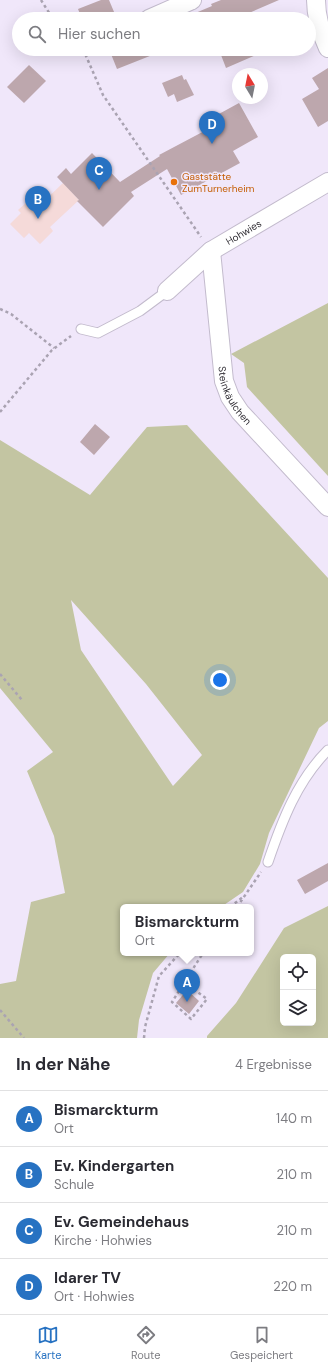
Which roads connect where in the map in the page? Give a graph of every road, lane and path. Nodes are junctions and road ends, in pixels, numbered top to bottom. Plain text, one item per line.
1 (41, 0) edge
2 (192, 0) edge
3 (316, 0) edge
4 (49, 12) edge
5 (165, 12) edge
6 (328, 48) edge
7 (86, 56) edge
8 (328, 182) edge
9 (211, 251) junction
10 (167, 291) joint
11 (0, 309) edge
12 (81, 329) joint
13 (54, 348) junction
14 (0, 412) edge
15 (328, 507) edge
16 (0, 674) edge
17 (22, 700) dead end
18 (328, 750) edge
19 (268, 862) joint
20 (246, 894) junction
21 (234, 904) edge
22 (239, 904) edge
23 (177, 956) edge
24 (201, 956) edge
25 (184, 982) junction
26 (0, 1010) edge
27 (24, 1038) edge
28 (144, 1038) edge

1 - 4 path
2 - 5 street
3 - 6 street
7 - 9 path
8 - 9 street, Hohwies
9 - 10 street, Hohwies
9 - 15 street, Steinkäulchen
10 - 12 lane
11 - 13 path
12 - 13 path
13 - 14 path
16 - 17 path
18 - 19 lane
19 - 20 path
20 - 21 path
20 - 22 path
23 - 28 path
24 - 25 path
25 - 25 path
26 - 27 path

